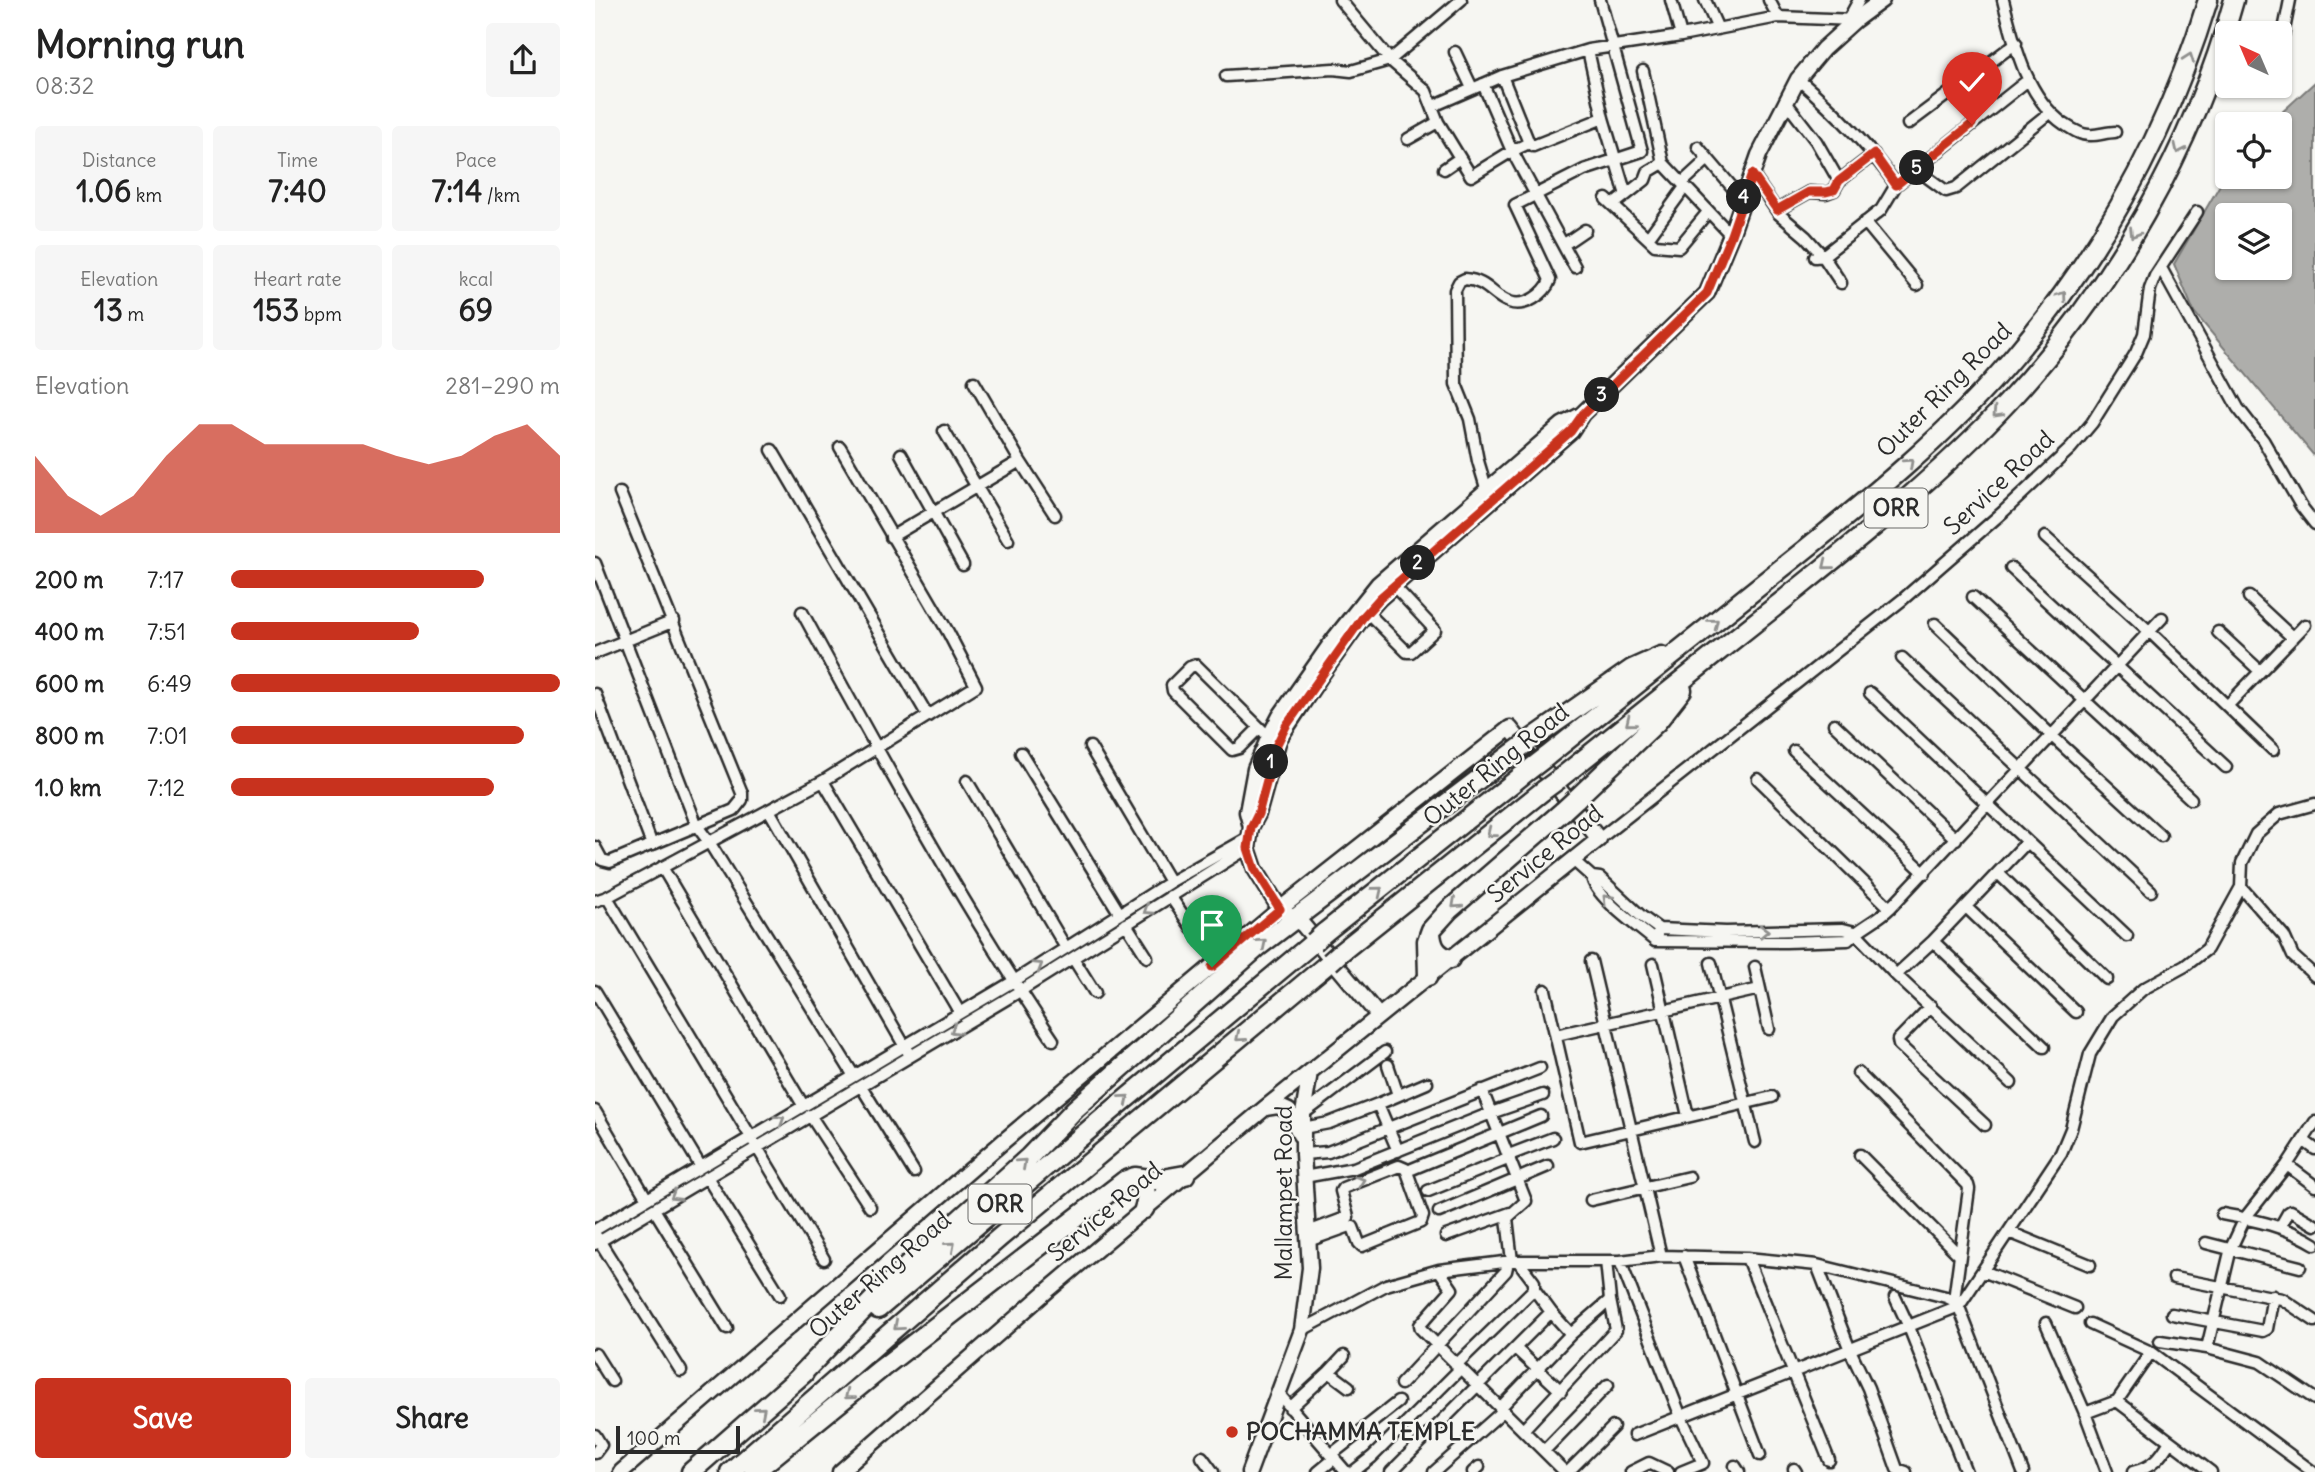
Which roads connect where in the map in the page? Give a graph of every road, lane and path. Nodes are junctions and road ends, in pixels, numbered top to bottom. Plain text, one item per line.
1 (1340, 0) edge
2 (1461, 0) edge
3 (1600, 0) edge
4 (1671, 0) edge
5 (1705, 0) edge
6 (1769, 0) edge
7 (1859, 0) edge
8 (1882, 0) edge
9 (2003, 0) edge
10 (2208, 0) edge
11 (2234, 0) edge
12 (2290, 0) edge
13 (1778, 17) junction
14 (1851, 20) junction
15 (2286, 21) edge
16 (1718, 29) junction
17 (1681, 36) junction
18 (2016, 43) junction
19 (1613, 45) junction
20 (1588, 50) junction
21 (1455, 52) dead end
22 (1390, 60) junction
23 (1643, 71) dead end
24 (1226, 76) dead end
25 (1502, 76) junction
26 (1798, 79) junction
27 (2028, 80) junction
28 (1483, 84) junction
29 (1472, 88) junction
30 (1785, 101) junction
31 (1433, 106) junction
32 (2049, 113) junction
33 (1603, 118) junction
34 (1438, 122) junction
35 (1908, 124) dead end
36 (2115, 132) dead end
37 (1408, 139) dead end
38 (1529, 143) junction
39 (1698, 148) dead end
40 (1513, 151) junction
41 (1874, 154) junction
42 (1460, 158) junction
43 (1708, 159) junction
44 (1614, 160) junction
45 (1663, 163) junction
46 (1444, 169) dead end
47 (1916, 169) junction
48 (1752, 174) junction
49 (1839, 181) junction
50 (1683, 185) junction
51 (1896, 185) junction
52 (1537, 194) junction
53 (1626, 195) junction
54 (1743, 201) junction
55 (1777, 210) junction
56 (1708, 212) junction
57 (2197, 212) dead end
58 (1865, 222) junction
59 (1585, 229) dead end
60 (1731, 235) junction
61 (1648, 238) junction
62 (1563, 245) junction
63 (1819, 256) junction
64 (1575, 267) dead end
65 (2161, 268) junction
66 (1841, 283) dead end
67 (1917, 285) dead end
68 (974, 382) dead end
69 (1583, 414) junction
70 (944, 431) dead end
71 (840, 447) dead end
72 (772, 450) dead end
73 (901, 454) dead end
74 (1020, 461) junction
75 (976, 487) junction
76 (1487, 491) junction
77 (620, 493) dead end
78 (934, 511) junction
79 (1055, 515) dead end
80 (2315, 524) edge
81 (891, 537) junction
82 (2045, 537) dead end
83 (1008, 540) dead end
84 (595, 563) edge
85 (963, 565) dead end
86 (2011, 568) dead end
87 (1393, 585) junction
88 (1973, 597) dead end
89 (2249, 597) dead end
90 (801, 612) dead end
91 (1367, 612) junction
92 (2162, 618) dead end
93 (674, 621) junction
94 (1935, 624) dead end
95 (2305, 625) dead end
96 (2150, 632) junction
97 (2218, 632) dead end
98 (2293, 638) junction
99 (627, 640) junction
100 (1684, 646) junction
101 (595, 653) edge
102 (1902, 659) dead end
103 (1701, 665) junction
104 (2117, 667) junction
105 (2260, 671) junction
106 (1870, 693) dead end
107 (595, 694) edge
108 (2085, 701) junction
109 (2227, 706) junction
110 (928, 716) junction
111 (1835, 724) dead end
112 (1265, 735) junction
113 (2052, 736) junction
114 (1249, 737) junction
115 (1090, 747) dead end
116 (876, 748) junction
117 (2273, 750) dead end
118 (1794, 751) dead end
119 (1021, 753) dead end
120 (2226, 767) dead end
121 (2022, 769) junction
122 (1758, 779) dead end
123 (823, 781) junction
124 (967, 781) dead end
125 (2191, 799) dead end
126 (2315, 804) edge
127 (1988, 805) junction
128 (769, 810) junction
129 (697, 826) junction
130 (2161, 836) dead end
131 (1249, 838) junction
132 (1599, 839) junction
133 (1956, 839) junction
134 (709, 842) junction
135 (2027, 842) junction
136 (653, 845) junction
137 (595, 847) edge
138 (1574, 861) junction
139 (662, 867) junction
140 (1925, 873) junction
141 (1998, 873) junction
142 (1592, 877) junction
143 (1170, 882) junction
144 (2241, 887) junction
145 (2151, 891) dead end
146 (1170, 896) junction
147 (607, 897) junction
148 (595, 901) edge
149 (1966, 907) junction
150 (1890, 908) junction
151 (1120, 914) junction
152 (1287, 914) junction
153 (1126, 924) junction
154 (1192, 928) dead end
155 (1431, 929) junction
156 (1658, 929) junction
157 (1786, 930) junction
158 (1855, 932) junction
159 (2127, 936) dead end
160 (1655, 941) junction
161 (1933, 941) junction
162 (1786, 942) junction
163 (1066, 948) junction
164 (1147, 957) dead end
165 (1073, 958) junction
166 (1450, 959) junction
167 (1591, 961) dead end
168 (1711, 963) dead end
169 (1653, 964) dead end
170 (1755, 967) dead end
171 (1896, 975) junction
172 (1428, 976) junction
173 (2315, 976) edge
174 (2107, 979) dead end
175 (1014, 981) junction
176 (1760, 989) junction
177 (1545, 990) dead end
178 (595, 991) edge
179 (1020, 991) junction
180 (1095, 993) dead end
181 (1720, 998) junction
182 (1931, 1006) junction
183 (1664, 1011) junction
184 (2076, 1012) dead end
185 (960, 1013) junction
186 (1378, 1016) junction
187 (1606, 1024) junction
188 (1769, 1029) dead end
189 (1556, 1035) junction
190 (1053, 1040) dead end
191 (905, 1047) junction
192 (2045, 1047) dead end
193 (1385, 1052) dead end
194 (911, 1057) junction
195 (1388, 1065) dead end
196 (1540, 1068) dead end
197 (1310, 1072) junction
198 (1858, 1073) dead end
199 (854, 1076) junction
200 (1427, 1083) dead end
201 (2011, 1083) dead end
202 (861, 1086) junction
203 (1482, 1090) junction
204 (1398, 1095) junction
205 (1543, 1095) dead end
206 (1772, 1097) dead end
207 (1745, 1103) junction
208 (1378, 1104) junction
209 (803, 1105) junction
210 (1265, 1108) junction
211 (595, 1111) edge
212 (1492, 1114) junction
213 (810, 1115) junction
214 (1541, 1116) dead end
215 (1688, 1116) junction
216 (2315, 1122) edge
217 (1985, 1125) dead end
218 (1389, 1127) junction
219 (1631, 1130) junction
220 (1500, 1133) junction
221 (1303, 1135) junction
222 (750, 1138) junction
223 (1553, 1138) dead end
224 (2303, 1140) junction
225 (1755, 1142) dead end
226 (756, 1148) junction
227 (2315, 1149) edge
228 (1398, 1151) junction
229 (1860, 1155) dead end
230 (1510, 1157) junction
231 (2287, 1165) junction
232 (1548, 1166) dead end
233 (701, 1167) junction
234 (1412, 1169) dead end
235 (914, 1172) dead end
236 (1185, 1175) junction
237 (707, 1177) junction
238 (1135, 1177) junction
239 (1304, 1177) junction
240 (1689, 1177) dead end
241 (1519, 1179) junction
242 (2315, 1186) edge
243 (1644, 1188) junction
244 (1428, 1191) dead end
245 (647, 1199) junction
246 (1591, 1200) dead end
247 (870, 1207) dead end
248 (654, 1209) junction
249 (1144, 1209) junction
250 (1439, 1212) dead end
251 (1513, 1212) junction
252 (2222, 1214) dead end
253 (2245, 1218) junction
254 (2315, 1225) edge
255 (2280, 1227) junction
256 (2009, 1232) junction
257 (1446, 1236) dead end
258 (596, 1237) edge
259 (1308, 1237) junction
260 (2206, 1243) dead end
261 (2315, 1244) edge
262 (2231, 1248) junction
263 (1661, 1256) junction
264 (1684, 1256) junction
265 (1960, 1256) junction
266 (1748, 1258) junction
267 (824, 1259) dead end
268 (1606, 1261) junction
269 (1620, 1261) junction
270 (1513, 1262) junction
271 (1817, 1265) junction
272 (2090, 1265) dead end
273 (2300, 1267) dead end
274 (1439, 1270) junction
275 (1983, 1271) junction
276 (2174, 1278) dead end
277 (2220, 1287) junction
278 (1534, 1289) junction
279 (780, 1295) dead end
280 (2273, 1296) junction
281 (1895, 1297) dead end
282 (1610, 1300) junction
283 (1957, 1303) junction
284 (2075, 1308) dead end
285 (1551, 1312) junction
286 (2172, 1314) dead end
287 (2212, 1321) junction
288 (2315, 1321) edge
289 (2046, 1323) dead end
290 (2091, 1324) dead end
291 (1909, 1327) junction
292 (727, 1328) dead end
293 (1302, 1330) junction
294 (1571, 1334) junction
295 (2160, 1340) dead end
296 (1437, 1345) junction
297 (1515, 1348) junction
298 (2207, 1348) junction
299 (1850, 1350) junction
300 (2151, 1352) junction
301 (595, 1354) edge
302 (1344, 1356) dead end
303 (1458, 1367) junction
304 (1538, 1369) junction
305 (681, 1371) dead end
306 (1329, 1372) junction
307 (1794, 1372) junction
308 (796, 1380) junction
309 (612, 1381) dead end
310 (1401, 1384) dead end
311 (1608, 1385) dead end
312 (1477, 1386) junction
313 (1349, 1387) dead end
314 (1561, 1391) junction
315 (1278, 1393) junction
316 (1737, 1394) junction
317 (2315, 1399) edge
318 (2117, 1401) junction
319 (1398, 1402) dead end
320 (1290, 1408) junction
321 (1501, 1409) junction
322 (2085, 1413) junction
323 (1681, 1417) junction
324 (1613, 1427) dead end
325 (1523, 1430) junction
326 (595, 1435) edge
327 (1635, 1435) dead end
328 (2170, 1441) junction
329 (1544, 1451) junction
330 (595, 1453) edge
331 (1760, 1455) dead end
332 (1333, 1456) junction
333 (1202, 1457) dead end
334 (1829, 1460) dead end
335 (621, 1472) edge
336 (691, 1472) edge
337 (730, 1472) edge
338 (754, 1472) edge
339 (840, 1472) edge
340 (1213, 1472) edge
341 (1249, 1472) edge
342 (1318, 1472) edge
343 (1346, 1472) edge
344 (1353, 1472) edge
345 (1391, 1472) edge
346 (1434, 1472) edge
347 (1567, 1472) edge
348 (1632, 1472) edge
349 (1668, 1472) edge
350 (1681, 1472) edge
351 (1906, 1472) edge
352 (1966, 1472) edge
353 (2023, 1472) edge
354 (2107, 1472) edge
355 (2133, 1472) edge
356 (2211, 1472) edge
357 (2313, 1472) edge

1 - 22 street
2 - 22 street
3 - 19 street
4 - 17 street
5 - 16 street
6 - 13 street
7 - 14 street
8 - 14 main road
9 - 18 street
100 -> 10 highway, Outer Ring Road / ORR
11 -> 103 highway, Outer Ring Road / ORR
12 - 15 street
13 - 14 street
13 - 16 street
14 - 26 main road
16 - 17 street
17 - 19 street
18 - 27 street
18 - 35 street
19 - 20 street
19 - 44 street
20 - 25 street
20 - 33 street
21 - 29 street
22 - 24 street
22 - 31 street
23 - 45 street
25 - 28 street
25 - 38 street
26 - 30 main road
26 - 41 street
27 - 32 street
27 - 47 street
28 - 29 street
28 - 40 street
29 - 31 street
30 - 48 main road
30 - 49 street
31 - 34 street
32 - 36 street
32 - 47 street
33 - 38 street
33 - 44 street
34 - 37 street
34 - 42 street
38 - 40 street
39 - 43 street
40 - 42 street
40 - 52 street
41 - 49 street
41 - 51 street
42 - 46 street
43 - 50 street
43 - 54 street
44 - 52 street
44 - 53 street
45 - 50 street
45 - 53 street
47 - 51 street
48 - 54 main road
48 - 55 street
49 - 55 street
50 - 56 street
50 - 61 street
51 - 58 street
52 - 62 street
52 - 76 street
53 - 61 street
54 - 60 main road
55 - 63 street
56 - 60 street
56 - 61 street
57 - 65 street, Service Road
58 - 63 street
58 - 67 street
59 - 62 street
60 - 69 main road
62 - 64 street
63 - 66 street
65 - 80 street
65 - 132 street, Service Road
68 - 74 street
69 - 76 main road
69 - 87 main road
70 - 75 street
71 - 81 street
72 - 110 street
73 - 78 street
74 - 75 street
74 - 79 street
75 - 78 street
75 - 83 street
76 - 112 main road
77 - 93 street
78 - 81 street
78 - 85 street
81 - 110 street
82 - 96 street
84 - 99 street
86 - 104 street
87 - 91 main road
87 - 91 street
88 - 108 street
89 - 98 street
90 - 116 street
91 - 131 main road
92 - 96 street
93 - 99 street
93 - 129 street
94 - 113 street
95 - 98 street
96 - 104 street
96 - 109 street
97 - 105 street
98 - 105 street
99 - 101 street
99 - 129 street
100 - 152 highway, bridge
308 -> 100 highway, Outer Ring Road / ORR, bridge
102 - 121 street
103 -> 155 highway
103 -> 337 highway, Outer Ring Road / ORR
104 - 108 street
104 - 120 street
105 - 109 street
106 - 127 street
107 - 136 street
108 - 113 street
108 - 125 street
109 - 117 street
110 - 116 street
111 - 133 street
112 - 114 street
112 - 114 street
112 - 114 street
112 - 131 main road
113 - 121 street
113 - 130 street
115 - 143 street
116 - 123 street
116 - 175 street
118 - 140 street
119 - 151 street
121 - 127 street
121 - 145 street
122 - 150 street
123 - 128 street
123 - 185 street
124 - 163 street
126 - 144 street
127 - 133 street
127 - 135 street
128 - 134 street
128 - 191 street
129 - 134 street
129 - 136 street
131 - 143 street
131 - 146 street
131 - 152 main road
132 - 138 main road, Service Road
132 - 152 main road
133 - 140 street
134 - 139 street
134 - 199 street
135 - 141 street
135 - 159 street
136 - 137 street
138 - 142 street
138 - 166 main road, Service Road
139 - 147 street
139 - 209 street
140 - 150 street
141 - 149 street
141 - 174 street
142 - 156 street
160 -> 142 street
143 - 151 street
144 - 173 street
144 - 256 street
146 -> 153 street
146 - 154 street
147 - 148 street
147 - 222 street
149 - 161 street
149 - 184 street
150 - 158 street
151 - 163 street
152 - 186 main road
308 -> 152 highway
152 - 335 main road
153 - 164 street
153 - 165 street
155 - 166 highway
155 - 172 highway
156 -> 157 street
156 - 160 street
157 - 158 street
157 - 162 street
158 - 162 street
158 - 171 street
160 - 162 street
161 - 171 street
161 - 192 street
175 -> 163 street
165 - 179 street
165 - 180 street
166 - 172 main road, Service Road
167 - 187 street
168 - 181 street
169 - 183 street
170 - 176 street
171 - 182 street
172 - 186 main road, Service Road
175 - 179 street
175 - 185 street
176 - 181 street
176 - 188 street
177 - 189 street
178 - 233 street
179 - 190 street
179 -> 194 street
181 - 183 street
181 - 207 street
182 - 201 street
182 - 217 street
183 - 187 street
183 - 215 street
185 - 191 street
186 - 197 main road, Service Road
187 - 189 street
187 - 219 street
189 - 219 street
191 - 194 street
191 - 199 street
193 - 221 street
194 - 202 street
195 - 204 street
196 - 203 street
197 - 210 main road, Service Road
197 - 221 main road, Mallampet Road
198 - 265 street
199 - 209 street
200 - 204 street
202 - 213 street
202 - 235 street
203 - 212 street
203 - 218 street
204 - 208 street
205 - 212 street
206 - 207 street
207 - 215 street
207 - 225 street
208 - 218 street
208 - 221 street
222 -> 209 street
210 - 221 main road
210 - 236 main road, Service Road
211 - 245 street
212 - 220 street
212 - 228 street
213 - 226 street
213 - 247 street
214 - 220 street
215 - 219 street
216 - 224 street
218 - 221 street
218 - 228 street
219 - 243 street
220 - 230 street
220 - 234 street
221 - 239 main road, Mallampet Road
222 - 226 street
222 - 233 street
223 - 230 street
224 - 227 street
224 - 231 street
226 - 237 street
226 - 267 street
228 - 239 street
229 - 265 street
230 - 241 street
230 - 244 street
231 - 242 street
231 - 253 street
232 - 241 street
233 - 245 street
236 - 238 highway
236 - 249 main road, Service Road
237 -> 248 street
237 - 279 street
238 - 249 highway
238 -> 338 highway
239 - 259 main road, Mallampet Road
240 - 243 street
241 - 250 street
241 - 251 street
243 - 246 street
243 - 263 street
245 - 258 street
248 - 258 street
248 - 292 street
249 - 339 main road, Service Road
251 - 257 street
251 - 270 street
252 - 253 street
253 - 255 street
253 - 262 street
254 - 255 street
255 - 261 street
256 - 272 street
256 - 275 street
258 - 305 street
259 -> 259 street
259 - 293 main road, Mallampet Road
260 - 262 street
262 - 273 street
262 - 277 street
263 - 264 street
263 - 269 street
264 - 266 street
264 - 316 street
265 - 283 street
266 - 271 street
266 - 307 street
268 - 269 street
268 - 270 street
268 - 282 street
269 - 323 street
270 - 274 street
270 - 278 street
270 - 296 street
271 - 283 street
271 - 299 street
274 - 293 street
274 - 296 street
275 - 283 street
275 - 284 street
276 - 277 street
277 - 280 street
277 - 287 street
278 - 285 street
278 - 303 street
280 - 287 street
280 - 288 street
281 - 291 street
282 - 294 street
282 - 314 street
283 - 291 street
283 - 353 street
285 - 294 street
285 - 297 street
286 - 287 street
287 - 298 street
289 - 322 street
290 - 300 street
291 - 299 street
291 - 352 street
293 - 315 main road, Mallampet Road
294 - 304 street
295 - 298 street
296 - 303 street
296 - 310 street
297 - 304 street
297 - 312 street
298 - 317 street
299 - 307 street
299 - 351 street
300 - 318 street
300 - 357 street
301 - 309 street
302 - 306 street
303 - 312 street
303 - 344 street
304 - 314 street
304 - 321 street
306 - 313 street
306 - 320 street
307 - 316 street
307 - 334 street
336 -> 308 highway, Outer Ring Road / ORR
311 - 329 street
312 - 321 street
312 - 345 street
314 - 325 street
315 - 320 street
315 - 341 main road, Mallampet Road
316 - 323 street
316 - 331 street
318 - 322 street
318 - 328 street
319 - 332 street
320 - 332 street
321 - 325 street
321 - 346 street
322 - 354 street
323 - 327 street
323 - 350 street
324 - 347 street
325 - 329 street
326 - 330 street
328 - 355 street
328 - 356 street
329 - 347 street
332 - 342 street
332 - 343 street
333 - 340 street
348 - 349 street

